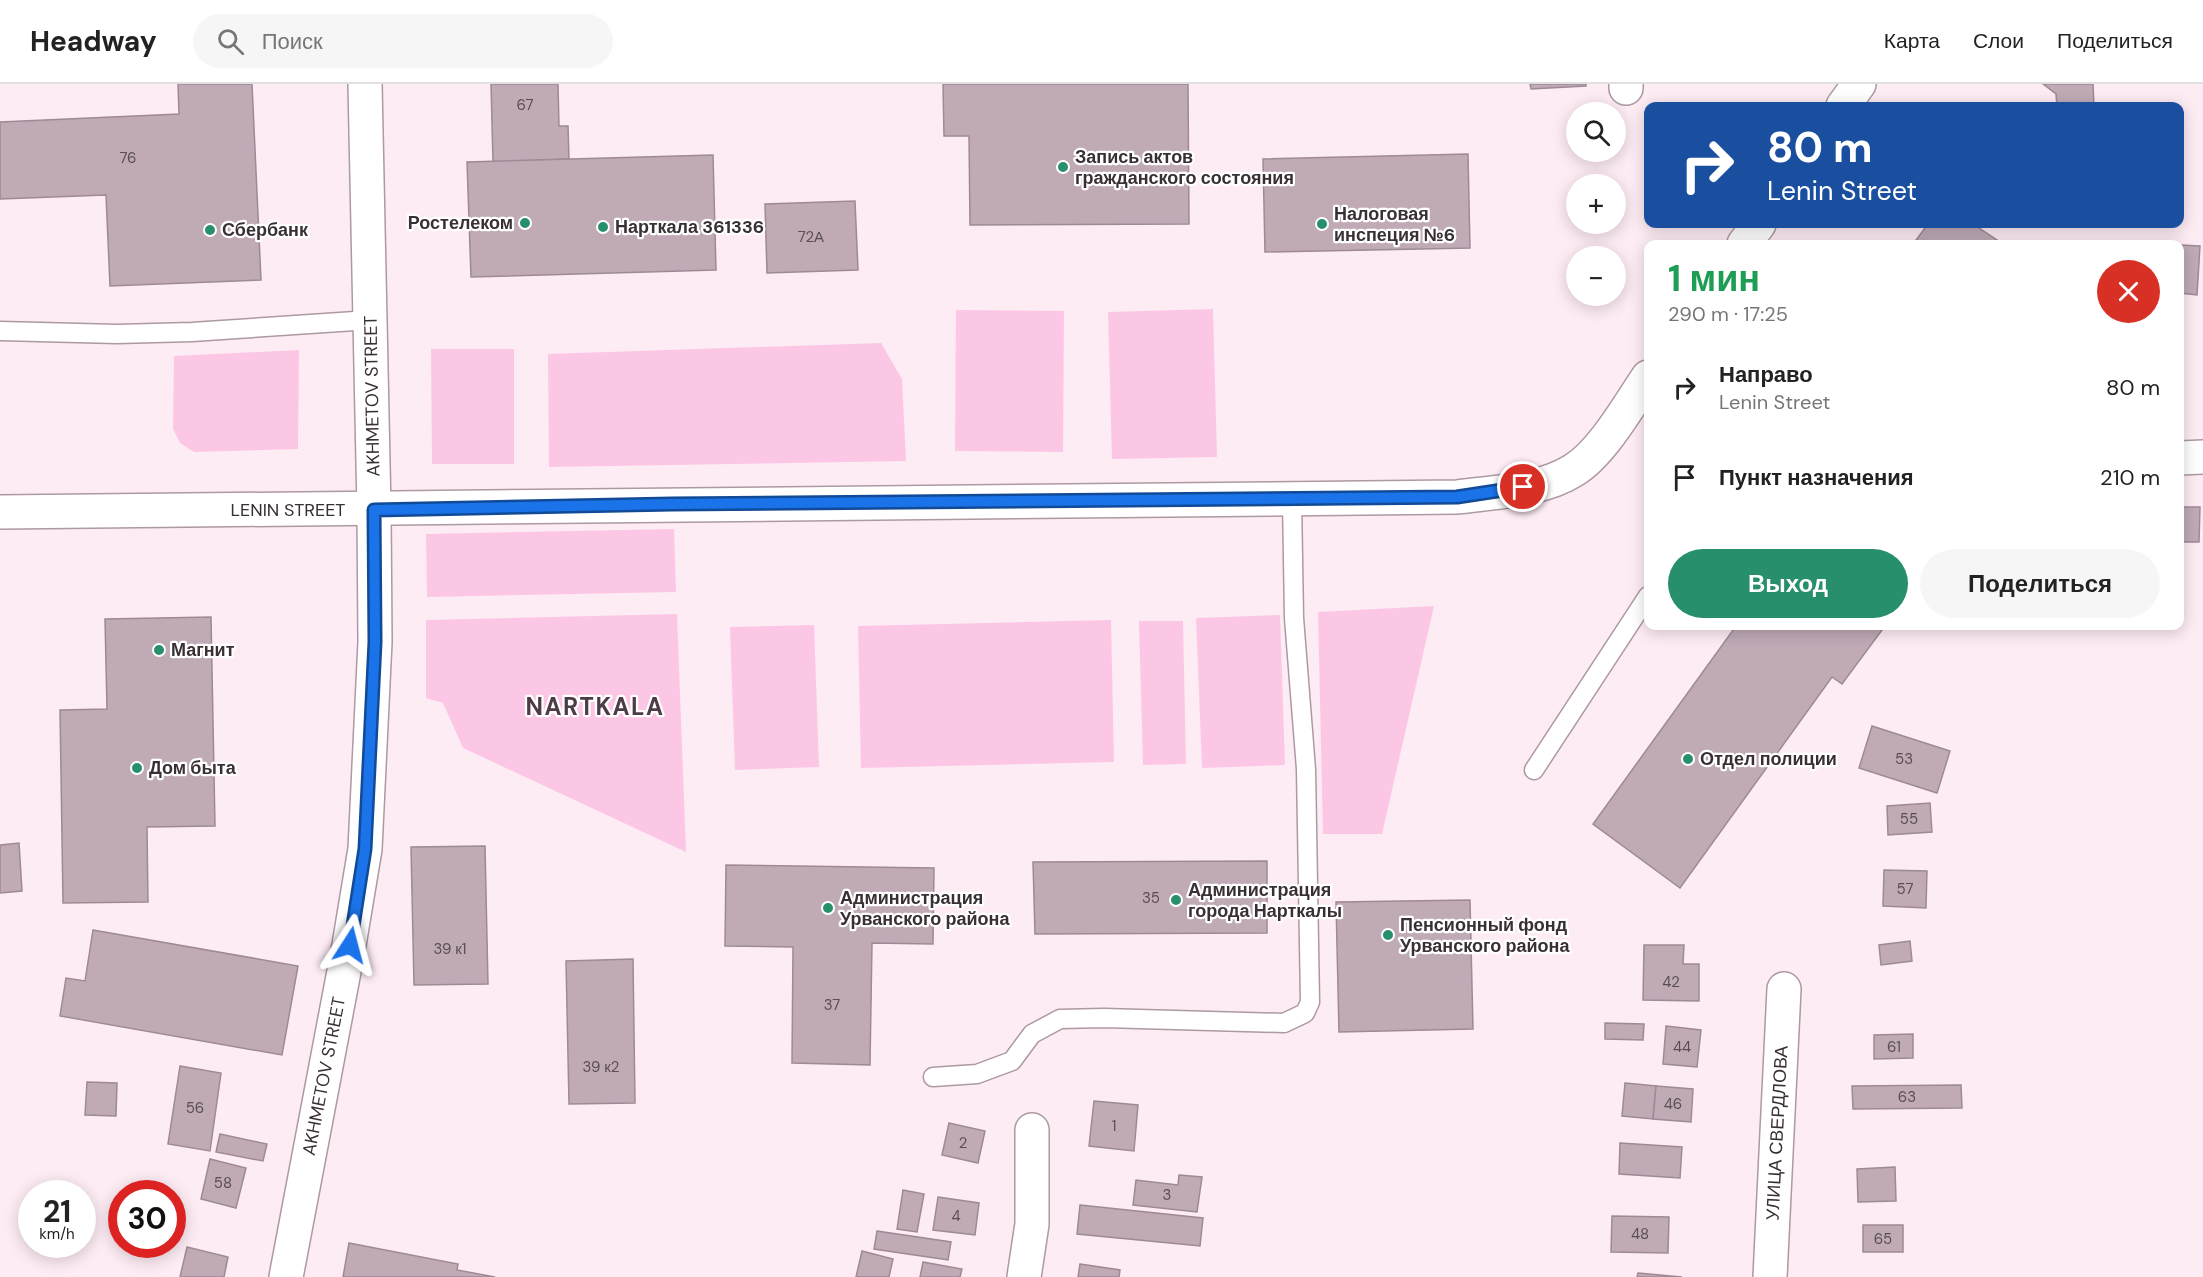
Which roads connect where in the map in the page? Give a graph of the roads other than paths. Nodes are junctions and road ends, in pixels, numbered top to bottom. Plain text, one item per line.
1 (365, 84) edge
2 (1859, 84) edge
3 (1846, 102) edge
4 (370, 320) junction
5 (0, 332) edge
6 (1644, 383) edge
7 (2203, 456) edge
8 (2184, 458) edge
9 (1292, 499) junction
10 (374, 510) junction
11 (0, 512) edge
12 (1644, 602) edge
13 (1534, 770) dead end
14 (1784, 989) dead end
15 (933, 1077) dead end
16 (1032, 1130) dead end
17 (286, 1277) edge
18 (1023, 1277) edge
19 (1770, 1277) edge

1 - 4 street, AKHMETOV STREET
2 - 3 street
4 - 5 lane
4 - 10 street, AKHMETOV STREET
6 - 9 street, LENIN STREET
7 - 8 street
9 - 10 street, LENIN STREET
9 - 15 lane
10 - 11 street, LENIN STREET
10 - 17 street, AKHMETOV STREET
12 - 13 lane
14 - 19 street, УЛИЦА СВЕРДЛОВА
16 - 18 street

